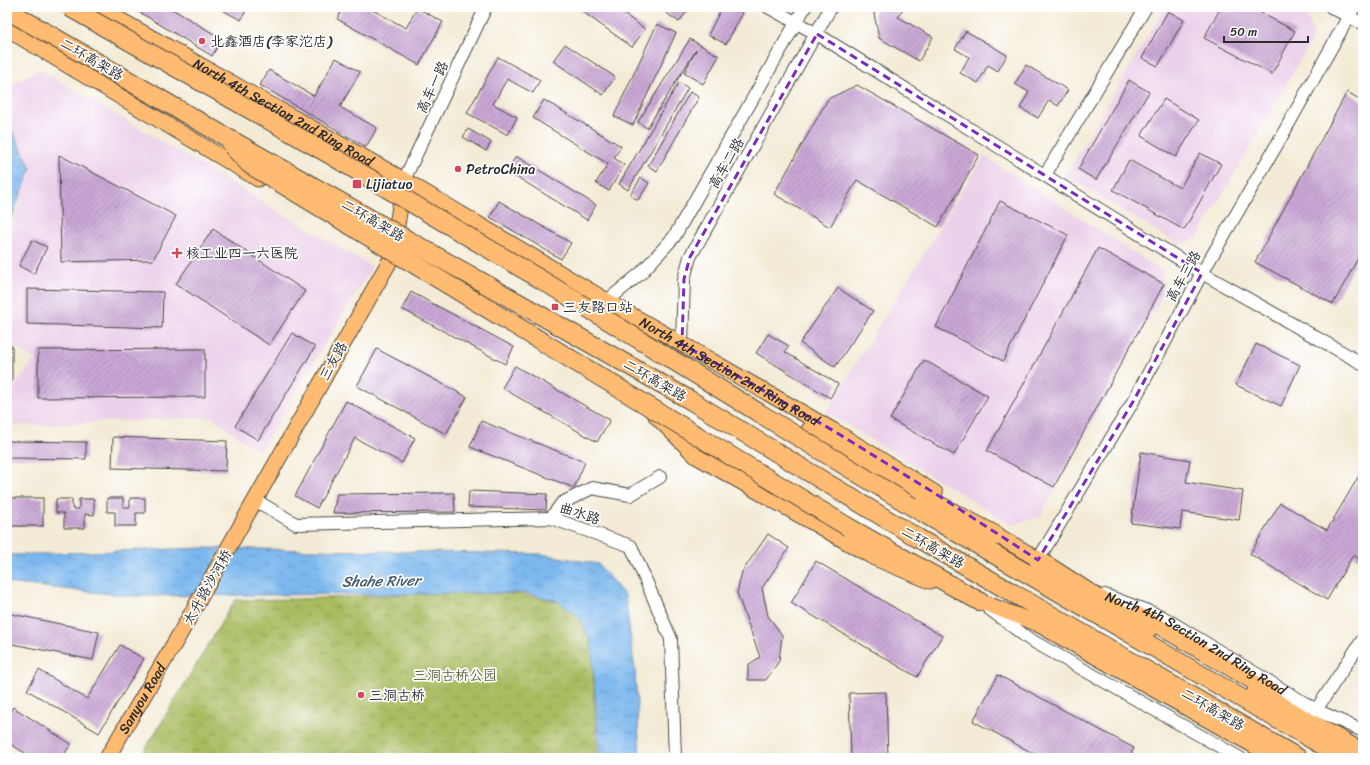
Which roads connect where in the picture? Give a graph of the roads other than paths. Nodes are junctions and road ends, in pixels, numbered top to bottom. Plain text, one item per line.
1 (69, 7) edge
2 (97, 7) edge
3 (486, 7) edge
4 (768, 7) edge
5 (805, 7) edge
6 (831, 7) edge
7 (1146, 7) edge
8 (1331, 7) edge
9 (7, 10) edge
10 (1351, 12) edge
11 (796, 23) junction
12 (1363, 24) edge
13 (7, 29) edge
14 (817, 34) junction
15 (219, 133) junction
16 (327, 154) junction
17 (1045, 176) junction
18 (404, 180) junction
19 (392, 257) junction
20 (1202, 272) junction
21 (607, 301) junction
22 (682, 344) junction
23 (1363, 364) edge
24 (660, 477) dead end
25 (255, 500) junction
26 (551, 518) junction
27 (236, 534) joint
28 (996, 536) junction
29 (1038, 560) junction
30 (979, 601) junction
31 (177, 639) joint
32 (1363, 639) edge
33 (1313, 712) junction
34 (1363, 731) edge
35 (1363, 745) edge
36 (1363, 753) edge
37 (107, 758) edge
38 (675, 758) edge
39 (1240, 758) edge
40 (1276, 758) edge
41 (1298, 758) edge
42 (1344, 758) edge

1 - 16 highway, 二环高架路, bridge
2 - 18 main road, North 4th Section 2nd Ring Road
3 - 18 street, 高车一路
4 - 11 street
5 - 11 street, 高车二路
6 - 14 street, 高车二路
7 - 17 street
8 - 10 street
9 - 15 highway, 二环高架路, bridge
10 - 12 street
10 - 20 street, 高车三路
11 - 14 street
11 - 21 street, 高车二路
13 - 19 main road
14 - 17 street
14 - 22 street, 高车二路
15 - 30 highway, bridge
15 - 41 highway, 二环高架路, bridge
16 - 28 highway, bridge
16 - 42 highway, 二环高架路, bridge
17 - 20 street
18 - 19 main road, 三友路
18 - 21 main road, North 4th Section 2nd Ring Road
19 - 25 main road, 三友路
19 - 30 main road
20 - 23 street
20 - 29 street, 高车三路
21 - 22 main road, North 4th Section 2nd Ring Road
22 - 28 main road, North 4th Section 2nd Ring Road
24 - 26 street
25 - 26 street, 曲水路
25 - 27 main road, 三友路
26 - 38 street, 曲水路
27 - 31 main road, 太升路沙河桥
28 - 29 main road, North 4th Section 2nd Ring Road
29 - 33 main road, North 4th Section 2nd Ring Road
29 - 36 highway
30 - 39 street
30 - 40 main road
31 - 37 main road, Sanyou Road
32 - 33 street
33 - 34 street
33 - 35 main road, North 4th Section 2nd Ring Road

